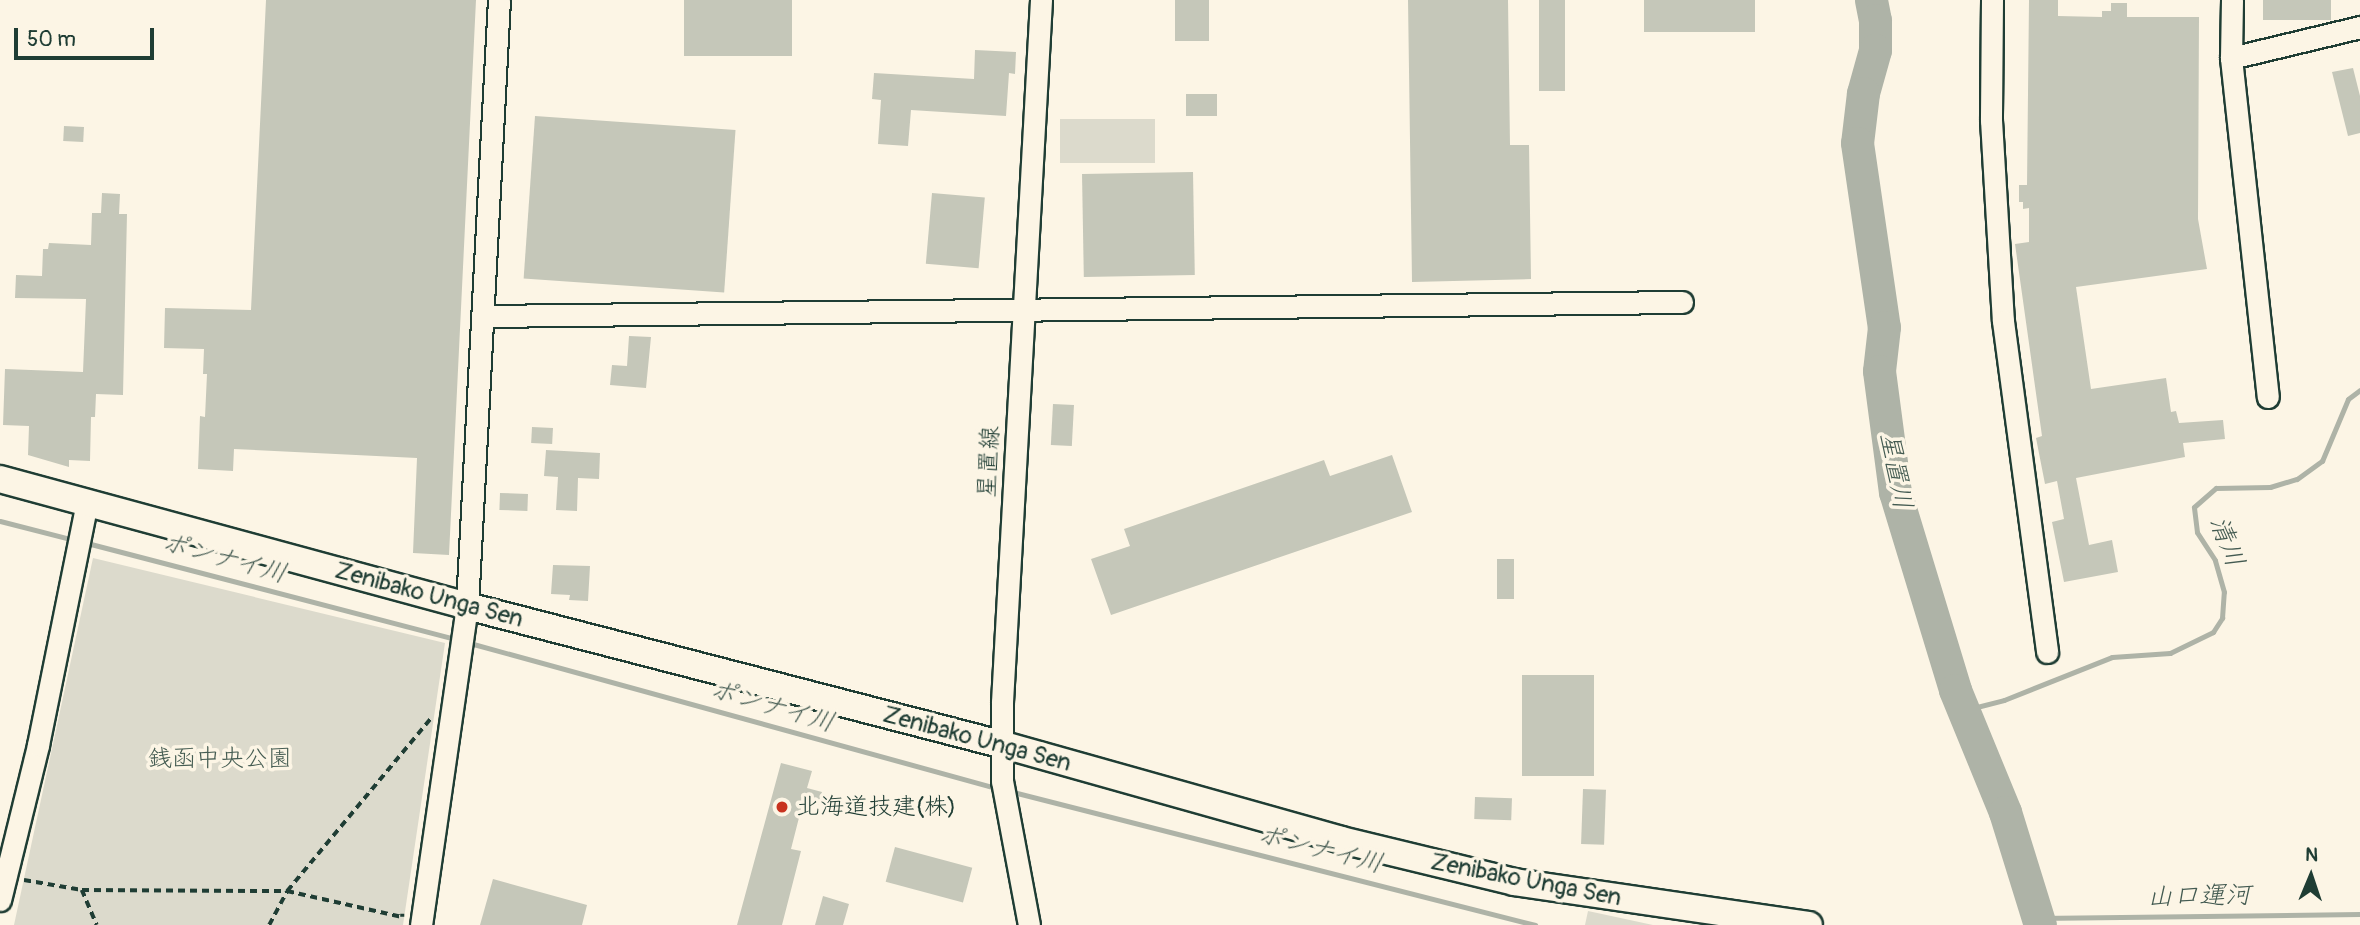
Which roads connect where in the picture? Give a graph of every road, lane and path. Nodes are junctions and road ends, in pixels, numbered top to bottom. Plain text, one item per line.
1 (499, 0) edge
2 (1041, 0) edge
3 (1992, 0) edge
4 (2232, 0) edge
5 (2360, 27) edge
6 (2231, 58) junction
7 (1682, 302) dead end
8 (1024, 309) junction
9 (485, 316) junction
10 (2268, 397) dead end
11 (0, 479) edge
12 (87, 503) junction
13 (467, 606) junction
14 (2047, 652) dead end
15 (436, 711) dead end
16 (1004, 745) junction
17 (15, 878) dead end
18 (82, 890) junction
19 (287, 891) junction
20 (0, 900) edge
21 (412, 921) edge
22 (97, 925) edge
23 (269, 925) edge
24 (1029, 925) edge
25 (1809, 925) edge

1 - 9 street
2 - 8 street, 星置線
3 - 14 street
4 - 6 street
5 - 6 street
6 - 10 street
7 - 8 street
8 - 9 street
8 - 16 street, 星置線
9 - 13 street
11 - 12 street, Zenibako Unga Sen
12 - 13 street, Zenibako Unga Sen
12 - 20 street
13 - 16 street, Zenibako Unga Sen
13 - 21 street
15 - 19 path
16 - 24 street, 星置線
16 - 25 street, Zenibako Unga Sen
17 - 18 path
18 - 19 path
18 - 22 path
19 - 21 path
19 - 23 path

